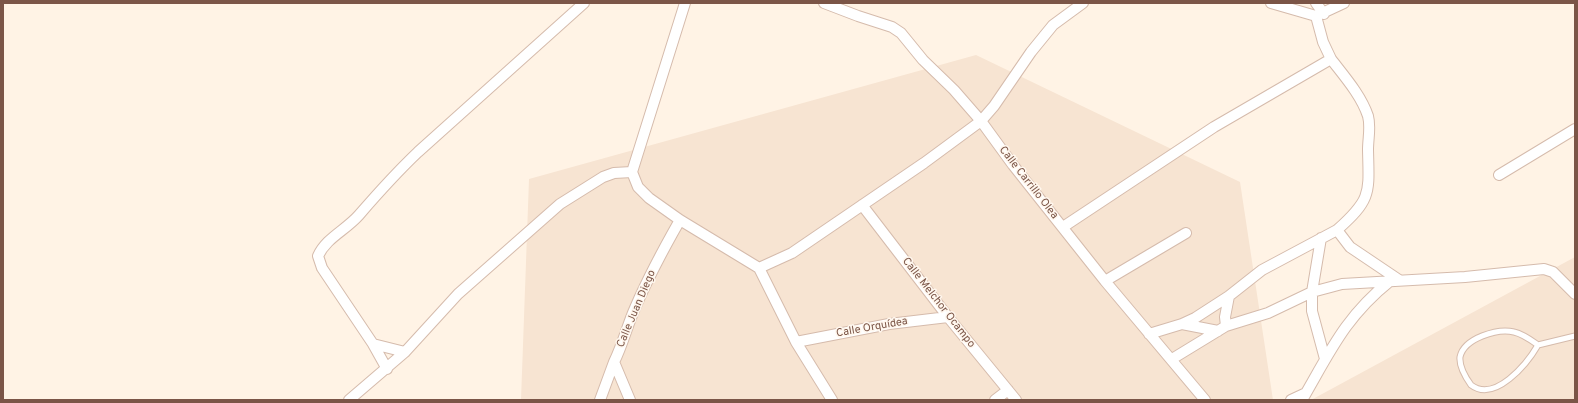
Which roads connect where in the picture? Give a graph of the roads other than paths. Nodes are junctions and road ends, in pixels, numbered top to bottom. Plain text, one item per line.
1 (584, 3) edge
2 (685, 3) edge
3 (824, 3) edge
4 (1083, 3) edge
5 (1271, 3) edge
6 (1316, 3) edge
7 (1344, 3) edge
8 (1320, 15) junction
9 (1331, 59) junction
10 (981, 121) junction
11 (1575, 129) edge
12 (632, 172) junction
13 (1499, 175) dead end
14 (862, 205) junction
15 (680, 220) junction
16 (1063, 227) junction
17 (1337, 230) junction
18 (1186, 233) dead end
19 (1320, 238) junction
20 (759, 268) junction
21 (1105, 281) junction
22 (1394, 281) junction
23 (1312, 292) junction
24 (1575, 294) edge
25 (1229, 296) junction
26 (948, 317) junction
27 (1182, 324) junction
28 (1222, 328) junction
29 (1149, 334) junction
30 (1575, 336) edge
31 (796, 342) junction
32 (373, 344) junction
33 (1538, 345) junction
34 (405, 352) junction
35 (1172, 359) junction
36 (1325, 359) junction
37 (614, 362) junction
38 (387, 369) junction
39 (1508, 388) dead end
40 (1008, 390) junction
41 (1482, 396) dead end
42 (1304, 397) edge
43 (349, 400) edge
44 (600, 400) edge
45 (630, 400) edge
46 (832, 400) edge
47 (995, 400) edge
48 (1016, 400) edge
49 (1205, 400) edge
50 (1291, 400) edge

1 - 32 street
2 - 12 street
3 - 10 street, Calle Carrillo Olea
4 - 10 street
5 - 8 street
6 - 8 street
7 - 8 street
8 - 9 street
9 - 16 street
9 - 17 street
10 - 14 street
10 - 16 street, Calle Carrillo Olea
11 - 13 street
12 - 15 street
12 - 34 street
14 - 20 street
14 - 26 street, Calle Melchor Ocampo
15 - 20 street
15 - 37 street, Calle Juan Diego
16 - 21 street, Calle Carrillo Olea
17 - 19 street
17 - 22 street
18 - 21 street
19 - 23 street
19 - 25 street
20 - 31 street
21 - 29 street, Calle Carrillo Olea
22 - 23 street
22 - 24 street
22 - 36 street
23 - 28 street
23 - 36 street
25 - 27 street
25 - 28 street
26 - 31 street, Calle Orquídea
26 - 40 street, Calle Melchor Ocampo
27 - 28 street
27 - 29 street
28 - 35 street
29 - 35 street, Calle Carrillo Olea
30 - 33 lane
31 - 46 street
32 - 34 street
32 - 38 street
33 - 39 lane
33 - 41 lane
34 - 38 street
35 - 49 street, Calle Carrillo Olea
36 - 42 street
37 - 44 street
37 - 45 street, Calle Juan Diego
38 - 43 street
40 - 47 street
40 - 48 street, Calle Melchor Ocampo
42 - 50 street

